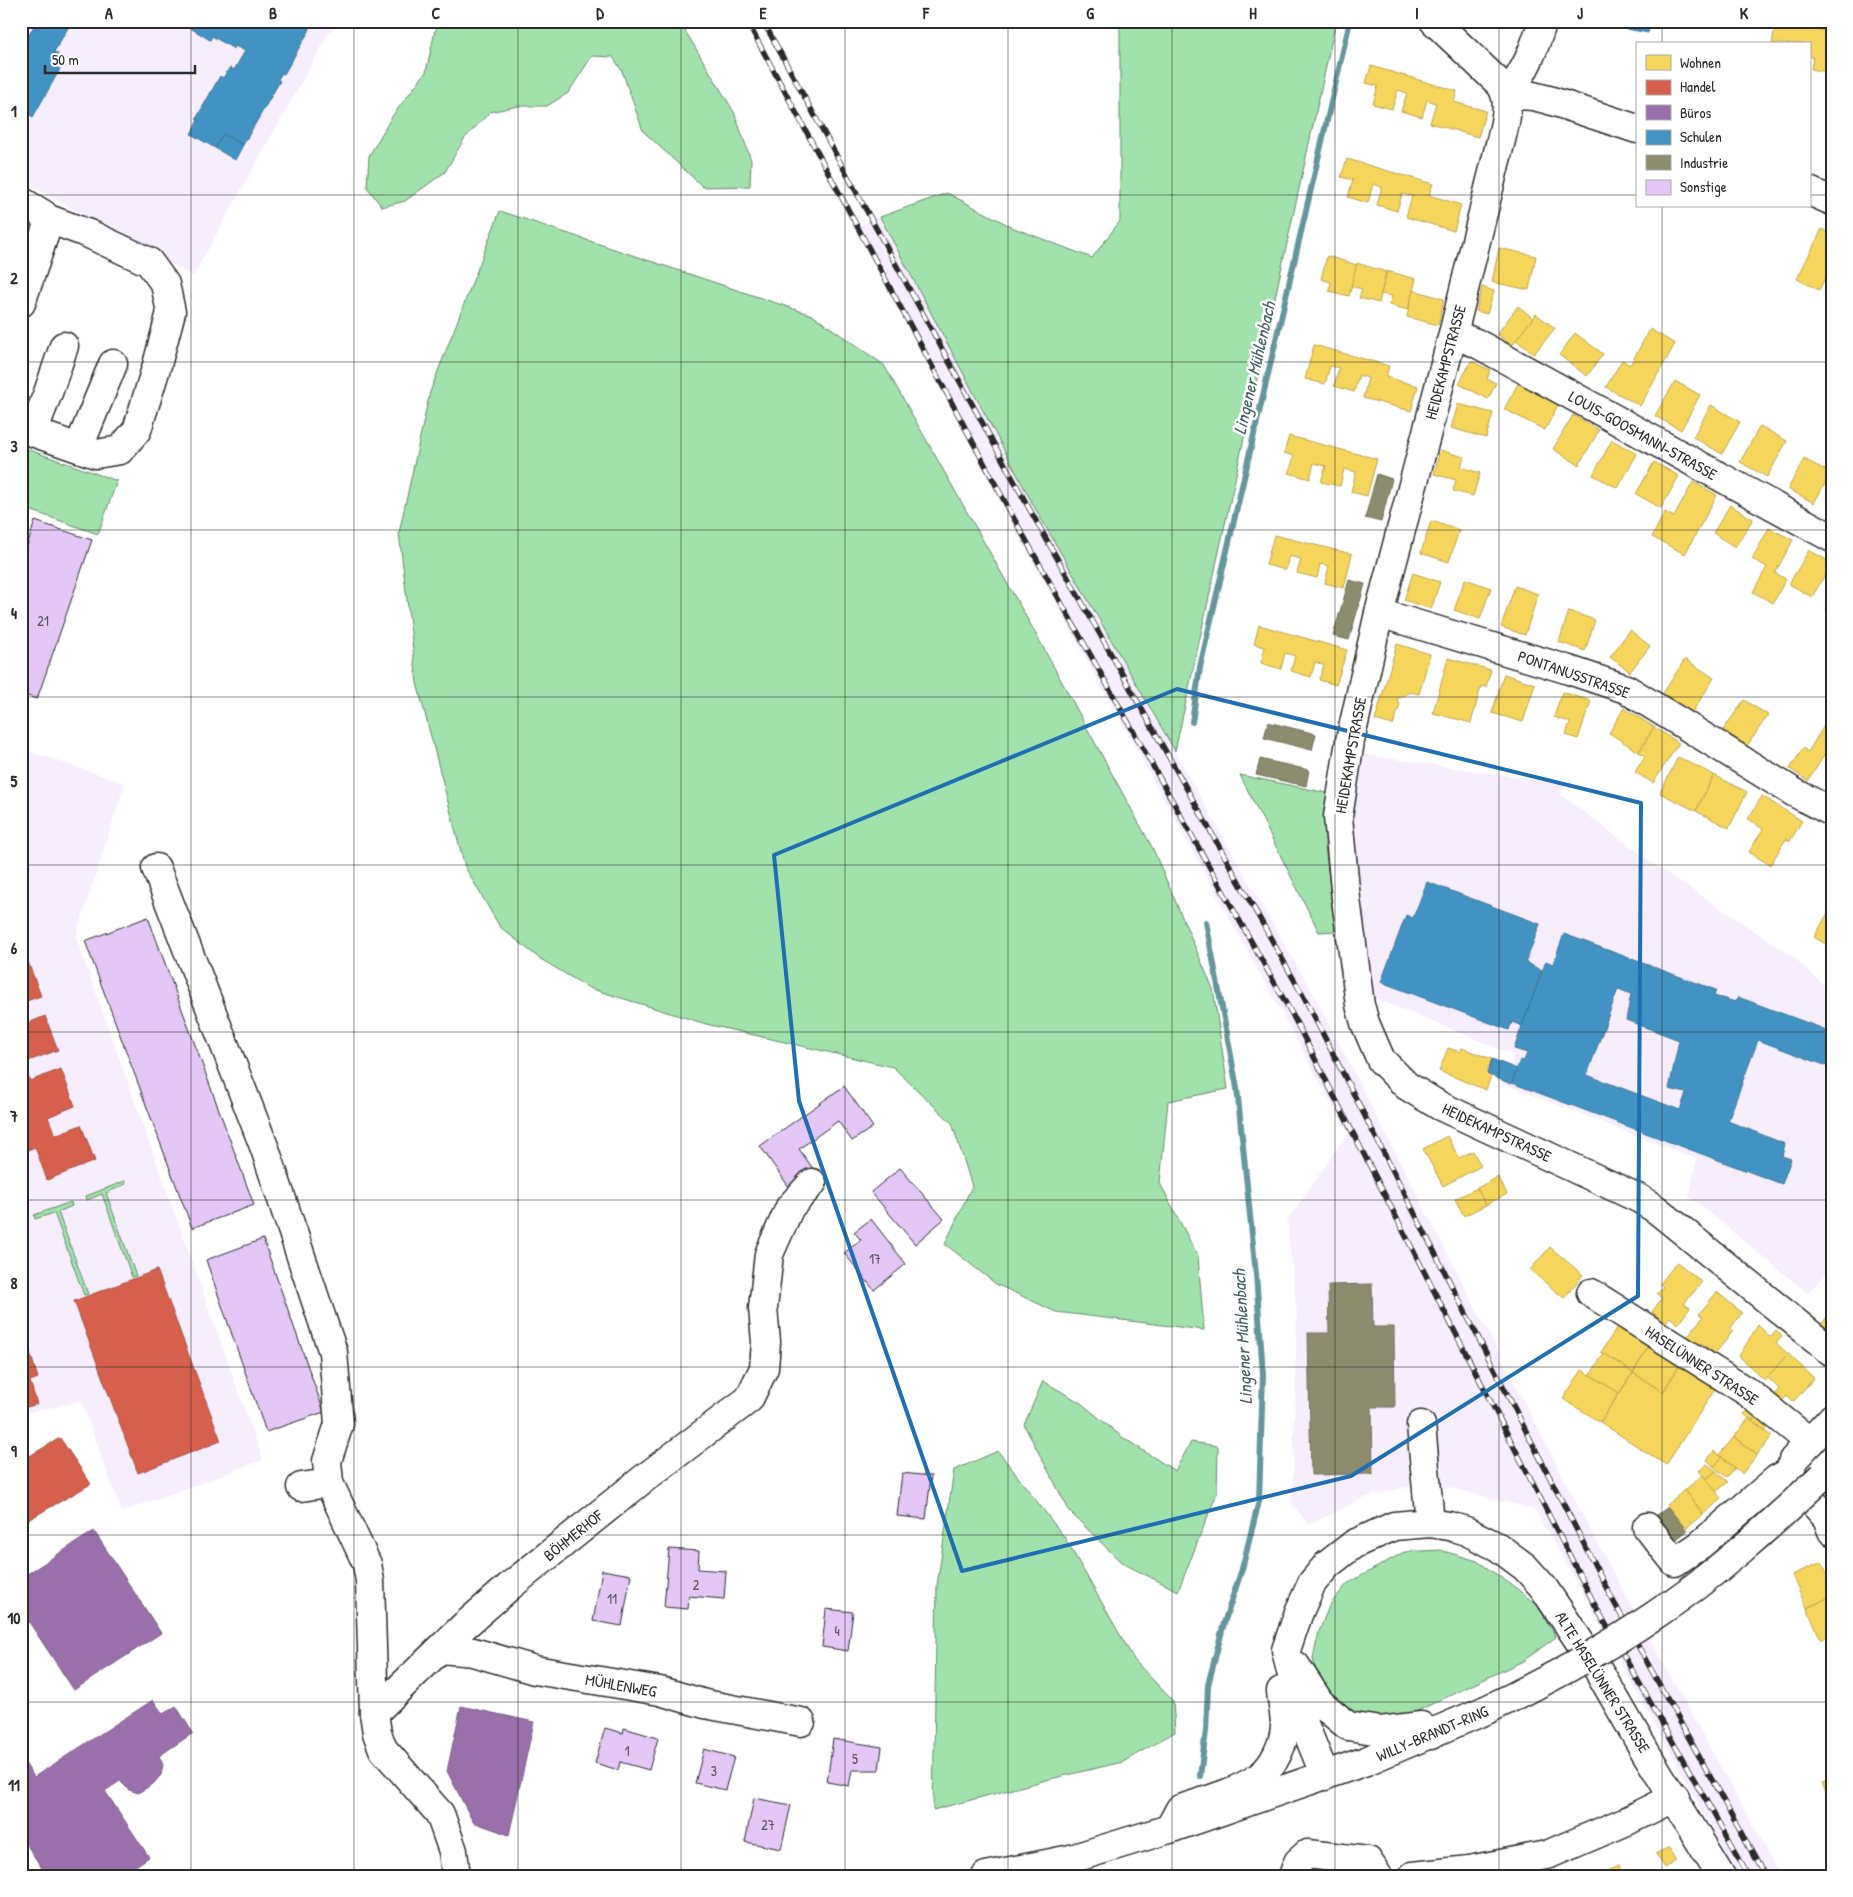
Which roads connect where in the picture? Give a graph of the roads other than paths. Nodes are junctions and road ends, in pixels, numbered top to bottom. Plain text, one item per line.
1 (1434, 21) edge
2 (1543, 21) edge
3 (1506, 94) junction
4 (1636, 129) edge
5 (1810, 191) edge
6 (21, 201) edge
7 (1832, 201) edge
8 (46, 218) junction
9 (21, 303) edge
10 (1453, 334) junction
11 (64, 346) dead end
12 (113, 364) dead end
13 (27, 430) edge
14 (79, 447) junction
15 (1832, 538) edge
16 (1378, 613) junction
17 (1832, 812) edge
18 (156, 868) dead end
19 (812, 1183) dead end
20 (1590, 1293) dead end
21 (1832, 1352) edge
22 (1832, 1418) edge
23 (1420, 1425) dead end
24 (1810, 1442) junction
25 (1828, 1470) edge
26 (1790, 1472) junction
27 (330, 1483) junction
28 (301, 1487) dead end
29 (1827, 1517) edge
30 (1430, 1523) junction
31 (1647, 1527) dead end
32 (442, 1649) junction
33 (1286, 1650) junction
34 (374, 1713) junction
35 (801, 1722) dead end
36 (1431, 1735) junction
37 (1325, 1776) junction
38 (1675, 1797) junction
39 (1169, 1829) junction
40 (1549, 1865) edge
41 (456, 1876) edge
42 (986, 1876) edge
43 (1293, 1876) edge
44 (1378, 1876) edge
45 (1413, 1876) edge
46 (1721, 1876) edge

1 - 3 street
2 - 3 street
3 - 4 street
3 - 10 street, HEIDEKAMPSTRASSE
5 - 7 street
6 - 8 street
8 - 9 street
8 - 14 street
10 - 15 street, LOUIS-GOOSMANN-STRASSE
10 - 16 street, HEIDEKAMPSTRASSE
11 - 13 street
12 - 14 street
13 - 14 street
16 - 17 street, PONTANUSSTRASSE
16 - 21 street, HEIDEKAMPSTRASSE
18 - 27 street
19 - 32 street, BÖHMERHOF
20 - 24 street, HASELÜNNER STRASSE
22 - 24 street
23 - 30 street
24 - 26 street
25 - 36 street, WILLY-BRANDT-RING, bridge
26 - 29 street
26 - 31 street
27 - 28 street
27 - 34 street
30 - 33 street, ALTE HASELÜNNER STRASSE
30 - 38 street, ALTE HASELÜNNER STRASSE
32 - 34 street, BÖHMERHOF
32 - 35 street, MÜHLENWEG
33 - 36 street
33 - 37 street
33 - 39 street, ALTE HASELÜNNER STRASSE
34 - 41 street
36 - 37 street, WILLY-BRANDT-RING
37 - 39 street, WILLY-BRANDT-RING
38 - 40 street
38 - 46 street, ALTE HASELÜNNER STRASSE
39 - 42 street, WILLY-BRANDT-RING
40 - 45 street
43 - 44 street

